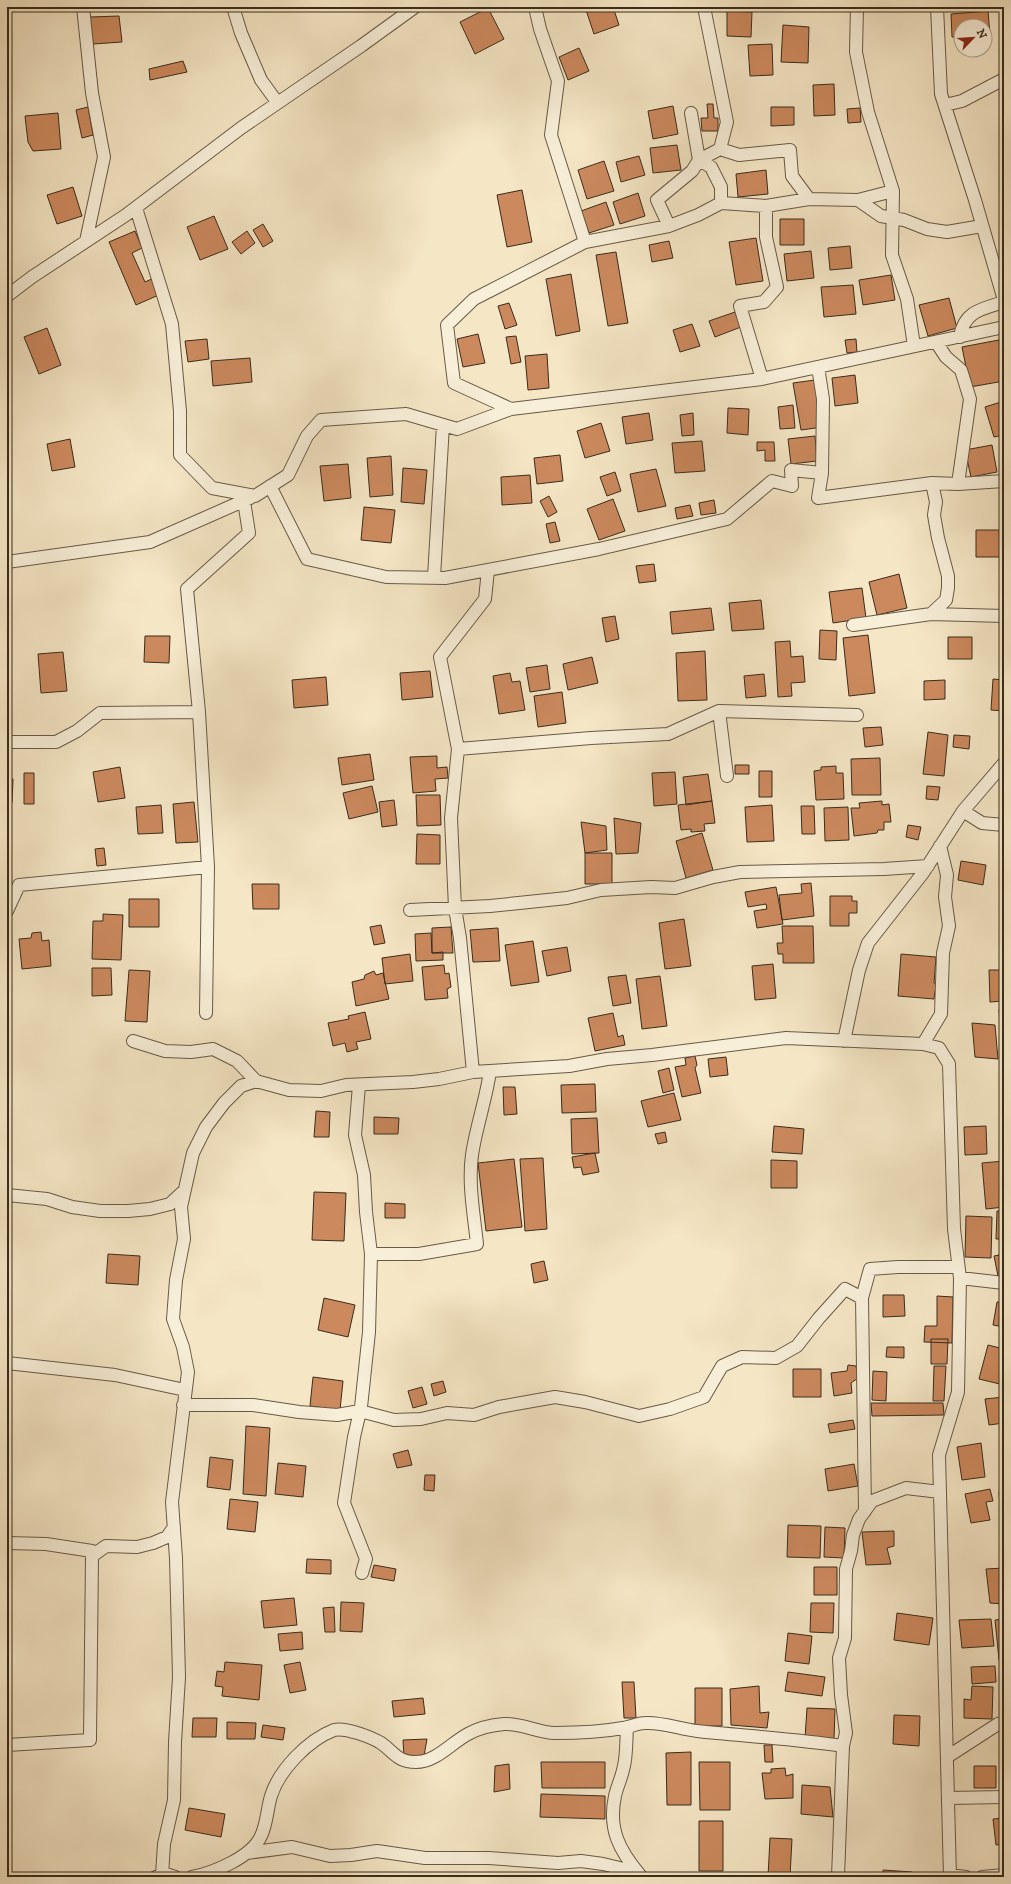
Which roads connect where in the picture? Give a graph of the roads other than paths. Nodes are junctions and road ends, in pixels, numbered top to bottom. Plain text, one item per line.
1 (83, 7) edge
2 (233, 7) edge
3 (415, 7) edge
4 (535, 7) edge
5 (704, 7) edge
6 (857, 7) edge
7 (937, 7) edge
8 (1004, 79) edge
9 (277, 102) junction
10 (945, 105) junction
11 (691, 113) dead end
12 (720, 149) junction
13 (699, 160) junction
14 (893, 190) junction
15 (809, 199) junction
16 (858, 200) junction
17 (721, 202) junction
18 (766, 206) junction
19 (136, 208) junction
20 (893, 217) junction
21 (669, 226) junction
22 (982, 226) junction
23 (86, 242) junction
24 (585, 242) junction
25 (7, 296) edge
26 (1004, 301) edge
27 (1004, 327) edge
28 (960, 337) junction
29 (936, 342) junction
30 (914, 346) junction
31 (818, 367) junction
32 (762, 379) junction
33 (511, 410) junction
34 (443, 425) junction
35 (822, 473) junction
36 (1004, 481) edge
37 (932, 483) junction
38 (958, 484) junction
39 (270, 486) junction
40 (249, 498) junction
41 (7, 562) edge
42 (488, 570) junction
43 (434, 578) junction
44 (931, 614) junction
45 (1004, 616) edge
46 (853, 625) dead end
47 (719, 711) junction
48 (199, 712) junction
49 (857, 715) dead end
50 (7, 742) edge
51 (458, 749) junction
52 (1004, 763) edge
53 (726, 776) dead end
54 (963, 811) junction
55 (1004, 825) edge
56 (940, 846) junction
57 (928, 866) junction
58 (208, 867) junction
59 (455, 908) junction
60 (410, 910) dead end
61 (7, 911) edge
62 (206, 1013) dead end
63 (844, 1040) junction
64 (133, 1041) dead end
65 (923, 1044) junction
66 (490, 1071) junction
67 (473, 1072) junction
68 (256, 1081) junction
69 (359, 1085) junction
70 (184, 1191) junction
71 (7, 1195) edge
72 (371, 1254) junction
73 (959, 1272) junction
74 (1004, 1283) edge
75 (862, 1298) junction
76 (7, 1363) edge
77 (185, 1390) junction
78 (184, 1405) junction
79 (360, 1411) junction
80 (940, 1492) junction
81 (865, 1511) junction
82 (174, 1527) junction
83 (7, 1543) edge
84 (92, 1556) junction
85 (362, 1573) dead end
86 (1004, 1723) edge
87 (627, 1727) junction
88 (7, 1745) edge
89 (843, 1746) junction
90 (947, 1757) junction
91 (1004, 1797) edge
92 (948, 1798) junction
93 (247, 1853) junction
94 (159, 1875) edge
95 (1004, 1875) edge
96 (950, 1876) edge
97 (175, 1877) edge
98 (192, 1877) edge
99 (641, 1877) edge
100 (838, 1877) edge
101 (966, 1877) edge
102 (982, 1877) edge

1 - 23 street
2 - 9 street
3 - 9 street
4 - 24 street
5 - 12 street
6 - 14 street
7 - 10 street
8 - 10 street
9 - 19 street
10 - 22 street
11 - 13 street
12 - 13 street
12 - 15 street
13 - 17 street
13 - 21 street
14 - 16 street
14 - 20 street
15 - 16 street
15 - 18 street
16 - 20 street
17 - 18 street
17 - 21 street
18 - 32 street
19 - 23 street
19 - 40 street
20 - 22 street
20 - 30 street
21 - 24 street
22 - 26 street
23 - 25 street
24 - 33 street
26 - 28 street
27 - 28 street
28 - 29 street
29 - 30 street
29 - 38 street
30 - 31 street
31 - 32 street
31 - 35 street
32 - 33 street
33 - 34 street
34 - 39 street
34 - 43 street
35 - 37 street
35 - 42 street
36 - 38 street
37 - 38 street
37 - 44 street
39 - 40 street
39 - 43 street
40 - 41 street
40 - 48 street
42 - 43 street
42 - 51 street
44 - 45 street
44 - 46 street
47 - 49 street
47 - 51 street
47 - 53 street
48 - 50 street
48 - 58 street
51 - 59 street
52 - 54 street
54 - 55 street
54 - 56 street
56 - 57 street
56 - 65 street
57 - 59 street
57 - 63 street
58 - 61 street
58 - 62 street
59 - 60 street
59 - 67 street
63 - 65 street
63 - 66 street
64 - 68 street
65 - 73 street
66 - 67 street
66 - 72 street
67 - 69 street
68 - 69 street
68 - 70 street
69 - 72 street
70 - 71 street
70 - 77 street
72 - 79 street
73 - 74 street
73 - 75 street
73 - 80 street
75 - 79 street
75 - 81 street
76 - 77 street
77 - 78 street
78 - 79 street
78 - 82 street
79 - 85 street
80 - 81 street
80 - 90 street
81 - 89 street
82 - 84 street
82 - 94 street
83 - 84 street
84 - 88 street
86 - 90 street
87 - 89 street
87 - 93 street
87 - 99 street
89 - 100 street
90 - 92 street
91 - 92 street
92 - 96 street
93 - 98 street
93 - 99 street
94 - 97 street
95 - 102 street
96 - 101 street

